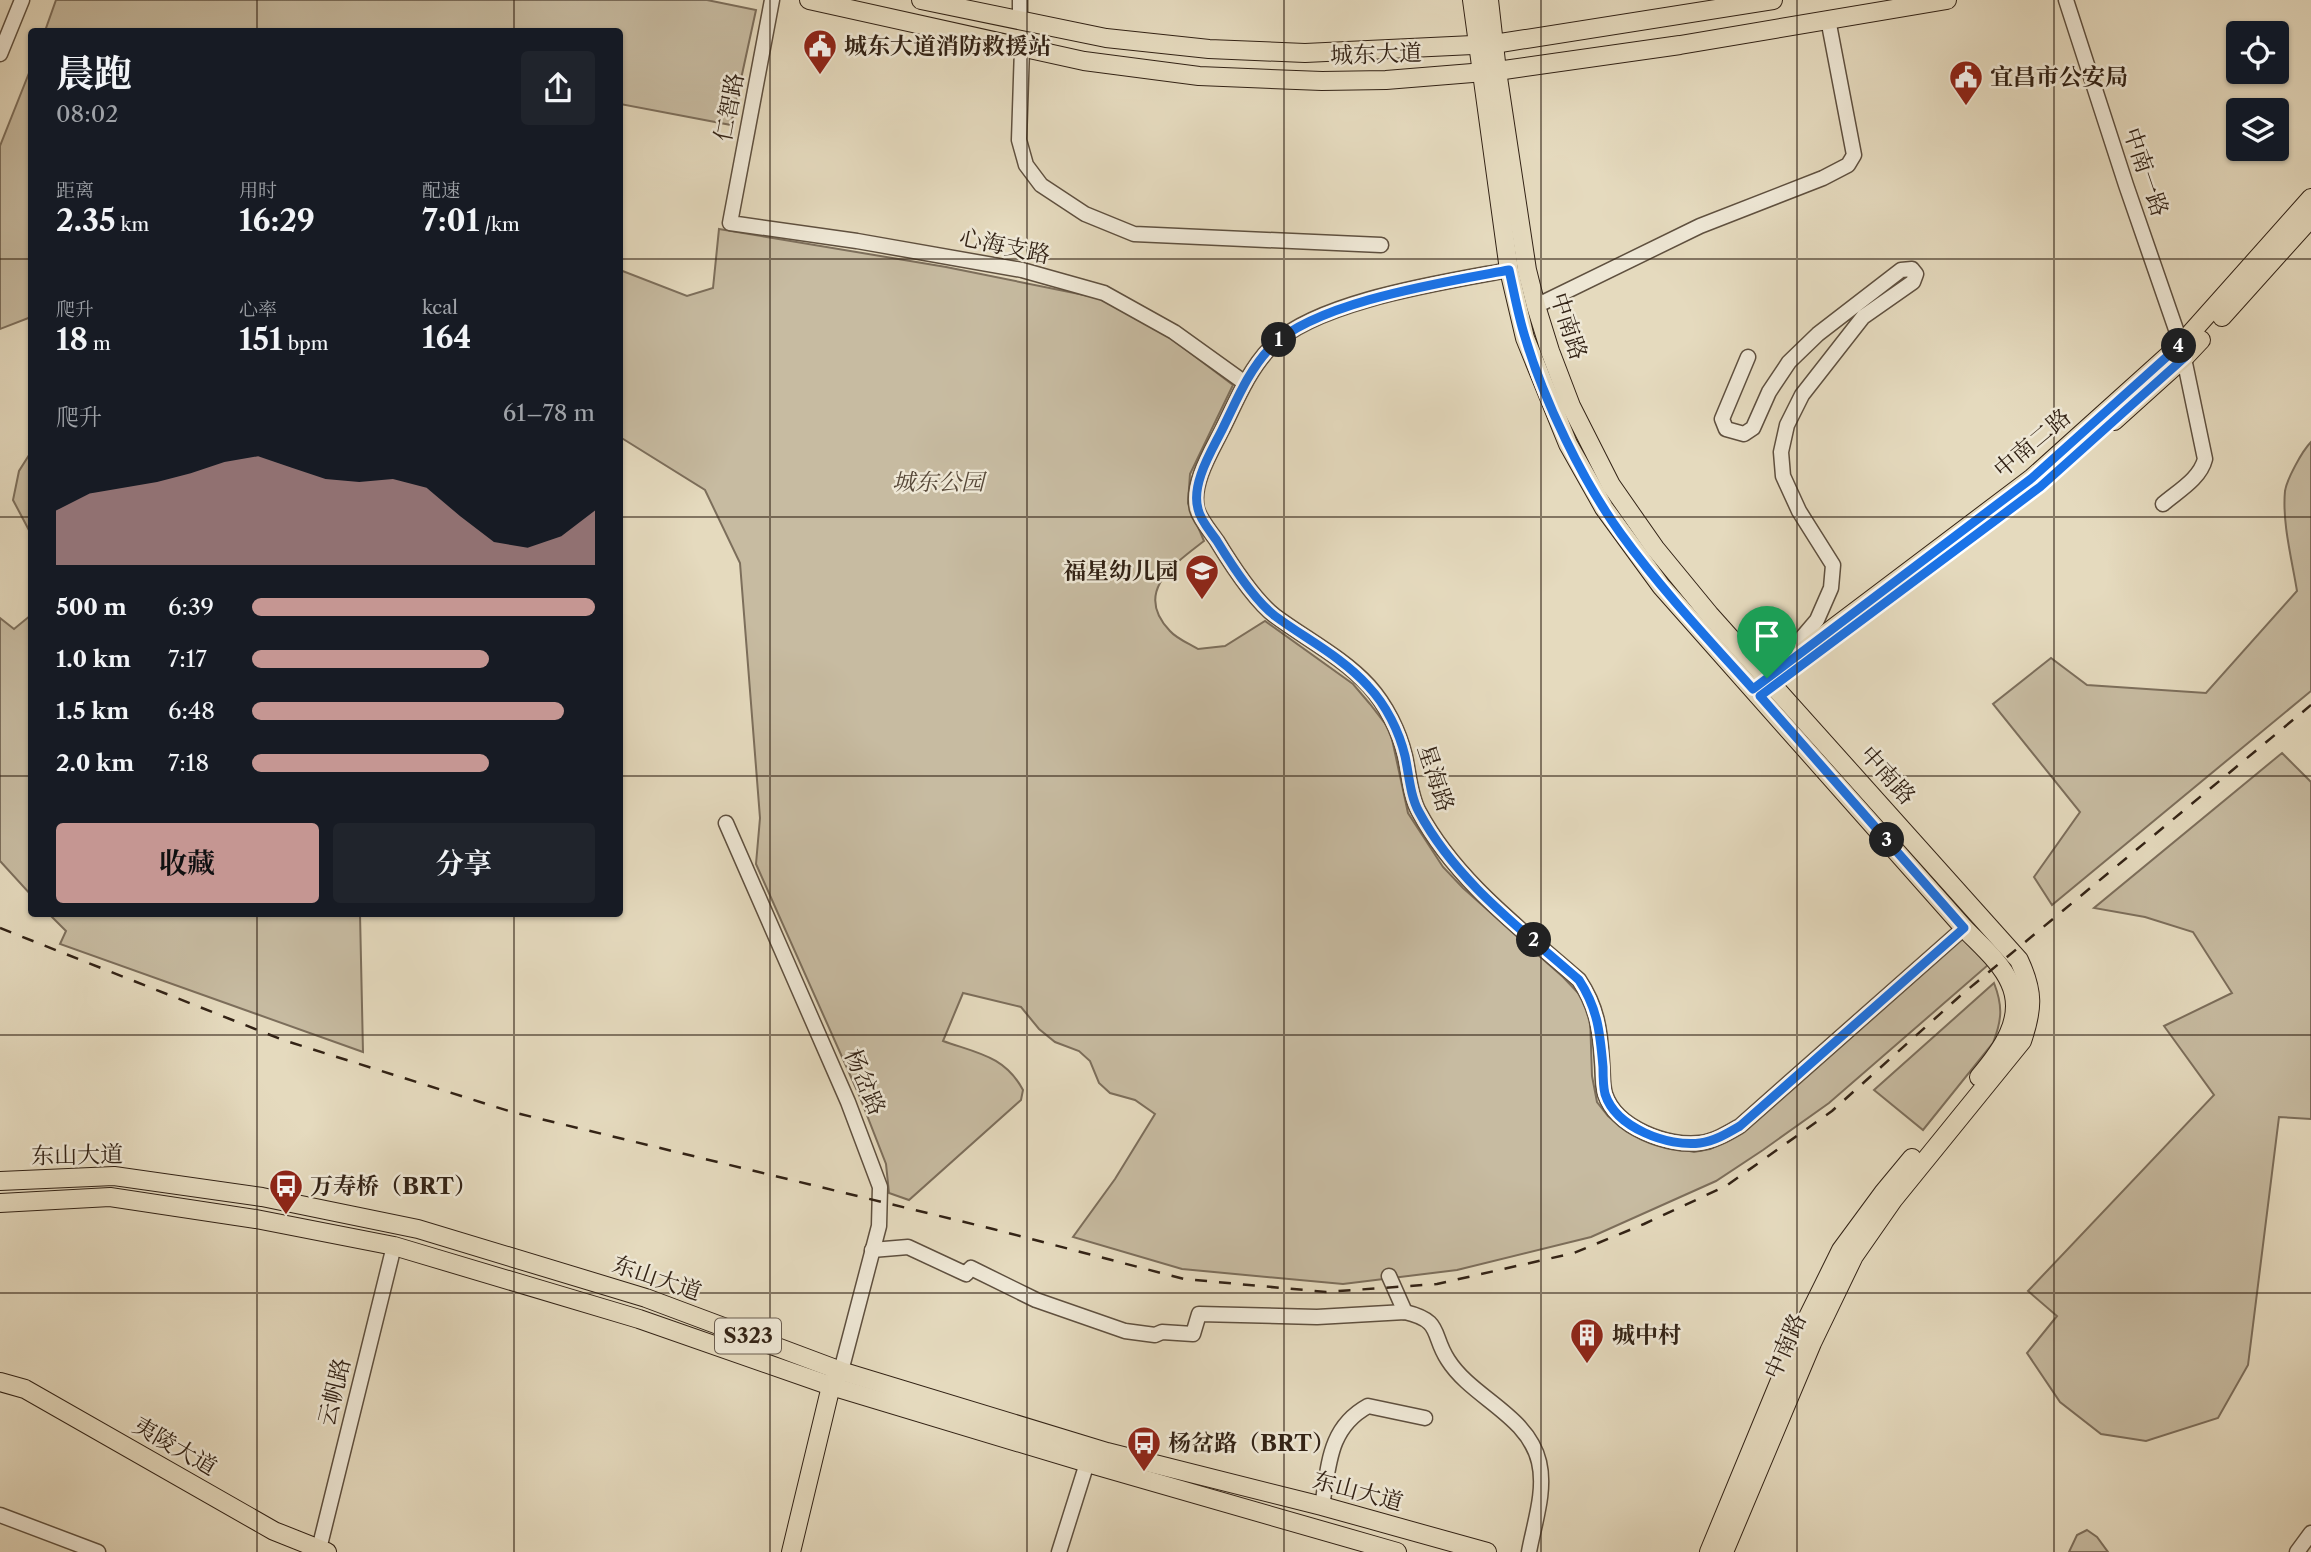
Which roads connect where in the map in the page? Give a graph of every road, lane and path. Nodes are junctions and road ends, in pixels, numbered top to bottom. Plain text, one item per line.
1 (22, 0) edge
2 (772, 0) edge
3 (808, 0) edge
4 (922, 0) edge
5 (1020, 0) edge
6 (1472, 0) edge
7 (1489, 0) edge
8 (1773, 0) edge
9 (1947, 0) edge
10 (2066, 0) edge
11 (1828, 19) junction
12 (1020, 20) junction
13 (1486, 45) junction
14 (1022, 48) junction
15 (0, 54) edge
16 (1489, 72) junction
17 (2311, 198) edge
18 (2311, 218) edge
19 (730, 223) joint
20 (1381, 245) dead end
21 (1509, 270) junction
22 (1536, 306) junction
23 (2183, 351) junction
24 (1748, 357) dead end
25 (1245, 383) junction
26 (2163, 504) dead end
27 (1763, 687) junction
28 (726, 823) dead end
29 (1964, 928) junction
30 (0, 1181) edge
31 (0, 1203) edge
32 (394, 1246) junction
33 (873, 1250) junction
34 (1389, 1276) dead end
35 (1405, 1312) junction
36 (0, 1382) edge
37 (838, 1382) junction
38 (0, 1395) edge
39 (1425, 1418) dead end
40 (1087, 1463) junction
41 (1322, 1506) junction
42 (0, 1515) edge
43 (2311, 1533) edge
44 (323, 1551) edge
45 (98, 1552) edge
46 (296, 1552) edge
47 (791, 1552) edge
48 (802, 1552) edge
49 (1059, 1552) edge
50 (1397, 1552) edge
51 (1487, 1552) edge
52 (1529, 1552) edge
53 (1709, 1552) edge
54 (1724, 1552) edge
55 (2297, 1552) edge

1 - 15 street
2 - 19 street, 仁智路
3 - 14 main road, 城东大道
4 - 12 main road, 城东大道
5 - 12 street
6 - 13 main road, 中南路
7 - 13 main road, 中南路
8 - 13 main road, 城东大道
9 - 11 main road, 城东大道
10 - 23 street, 中南一路
11 - 16 main road, 城东大道
11 - 22 street
12 - 13 main road, 城东大道
13 - 16 main road, 中南路
14 - 16 main road, 城东大道
14 - 20 street
16 - 21 main road, 中南路
16 - 22 main road, 中南路
17 - 23 main road, 中南二路
18 - 23 main road, 中南二路
19 - 25 street, 心海支路
21 - 25 street, 星海路
21 - 27 main road, 中南路
22 - 27 main road, 中南路
23 - 26 street, 中南一路
23 - 27 main road, 中南二路
24 - 27 street
25 - 29 street, 星海路
27 - 29 main road, 中南路
27 - 54 main road, 中南路
28 - 33 street, 杨岔路
29 - 53 main road, 中南路
30 - 37 main road, 东山大道 / S323
31 - 32 main road, 东山大道
32 - 37 main road, 东山大道
32 - 44 street, 云帆路
33 - 35 street
33 - 37 street, 杨岔路
34 - 35 street
35 - 52 street
36 - 44 main road, 夷陵大道
37 - 40 main road, 东山大道
37 - 41 main road, 东山大道 / S323
37 - 47 main road, 杨岔路
37 - 48 main road, 杨岔路
38 - 46 main road, 夷陵大道
39 - 41 street
40 - 49 street
40 - 50 main road, 东山大道
41 - 51 main road, 东山大道 / S323
42 - 45 street
43 - 55 street

